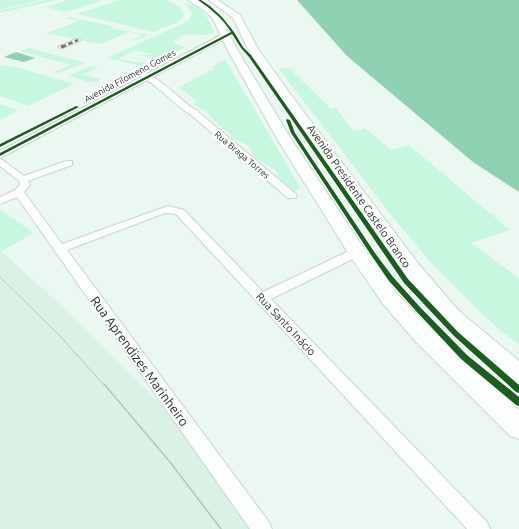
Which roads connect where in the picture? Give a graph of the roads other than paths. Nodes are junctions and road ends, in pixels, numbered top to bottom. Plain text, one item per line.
1 (213, 0) edge
2 (197, 1) edge
3 (242, 27) junction
4 (226, 36) junction
5 (78, 40) dead end
6 (60, 47) dead end
7 (253, 49) junction
8 (146, 74) junction
9 (265, 104) junction
10 (300, 117) junction
11 (0, 146) edge
12 (0, 155) edge
13 (0, 161) edge
14 (69, 163) dead end
15 (21, 186) junction
16 (292, 196) dead end
17 (0, 201) edge
18 (58, 249) junction
19 (357, 252) junction
20 (262, 298) junction
21 (519, 375) edge
22 (519, 426) edge
23 (262, 529) edge
24 (480, 529) edge

1 - 3 main road, Avenida Presidente Castelo Branco
2 - 4 main road
3 - 4 main road
3 - 7 main road, Avenida Presidente Castelo Branco
4 - 7 main road
4 - 8 street, Avenida Filomeno Gomes
4 - 9 main road
5 - 6 street
7 - 10 main road, Avenida Presidente Castelo Branco
8 - 11 street, Avenida Filomeno Gomes
8 - 12 street, Avenida Filomeno Gomes
8 - 16 street, Rua Braga Torres
9 - 10 main road
9 - 19 main road
10 - 21 main road, Avenida Presidente Castelo Branco
13 - 15 street, Rua Aprendizes Marinheiro
14 - 15 street
15 - 17 street
15 - 18 street, Rua Aprendizes Marinheiro
18 - 20 street, Rua Santo Inácio
18 - 23 street, Rua Aprendizes Marinheiro
19 - 20 street
19 - 22 main road
20 - 24 street, Rua Santo Inácio

